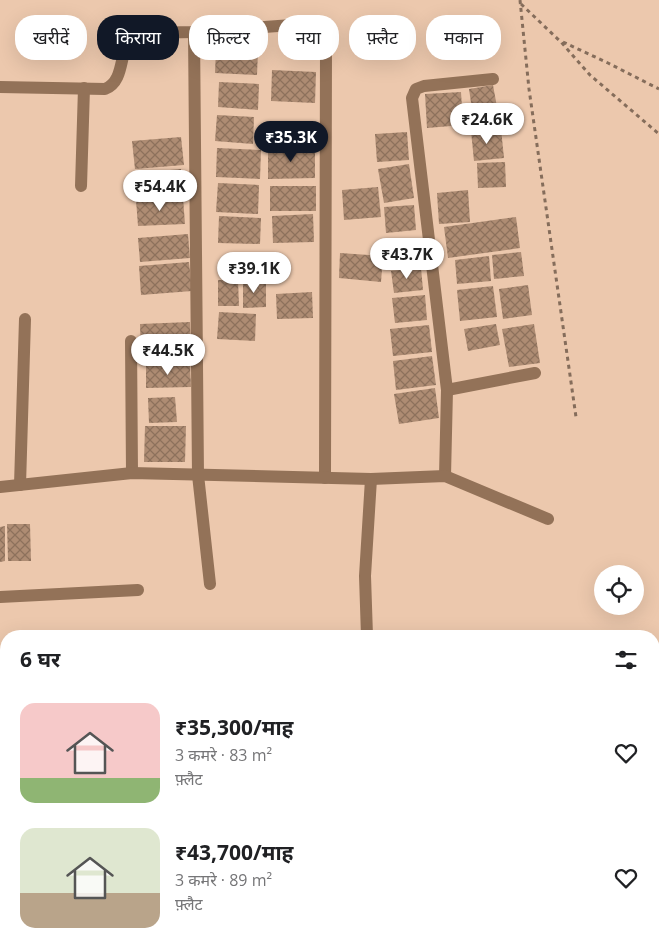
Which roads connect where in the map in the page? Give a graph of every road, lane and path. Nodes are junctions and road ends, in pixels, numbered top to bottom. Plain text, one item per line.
1 (520, 2) edge
2 (268, 27) edge
3 (189, 32) edge
4 (561, 42) junction
5 (194, 60) edge
6 (493, 79) dead end
7 (0, 86) edge
8 (84, 88) junction
9 (659, 90) edge
10 (659, 134) edge
11 (81, 186) dead end
12 (25, 319) dead end
13 (132, 341) dead end
14 (535, 373) dead end
15 (447, 390) junction
16 (576, 417) dead end
17 (132, 473) junction
18 (198, 475) junction
19 (445, 476) junction
20 (325, 478) junction
21 (371, 479) junction
22 (20, 485) junction
23 (0, 487) edge
24 (548, 519) dead end
25 (210, 584) dead end
26 (138, 590) dead end
27 (0, 597) edge
28 (367, 630) edge

1 - 4 path
1 - 16 path
2 - 20 street
3 - 8 street
4 - 9 path
4 - 10 path
5 - 18 street
6 - 15 street
7 - 8 street
8 - 11 street
12 - 22 street
13 - 17 street
14 - 15 street
15 - 19 street
17 - 18 street
17 - 22 street
18 - 20 street
18 - 25 street
19 - 21 street
19 - 24 street
20 - 21 street
21 - 28 street
22 - 23 street
26 - 27 street

